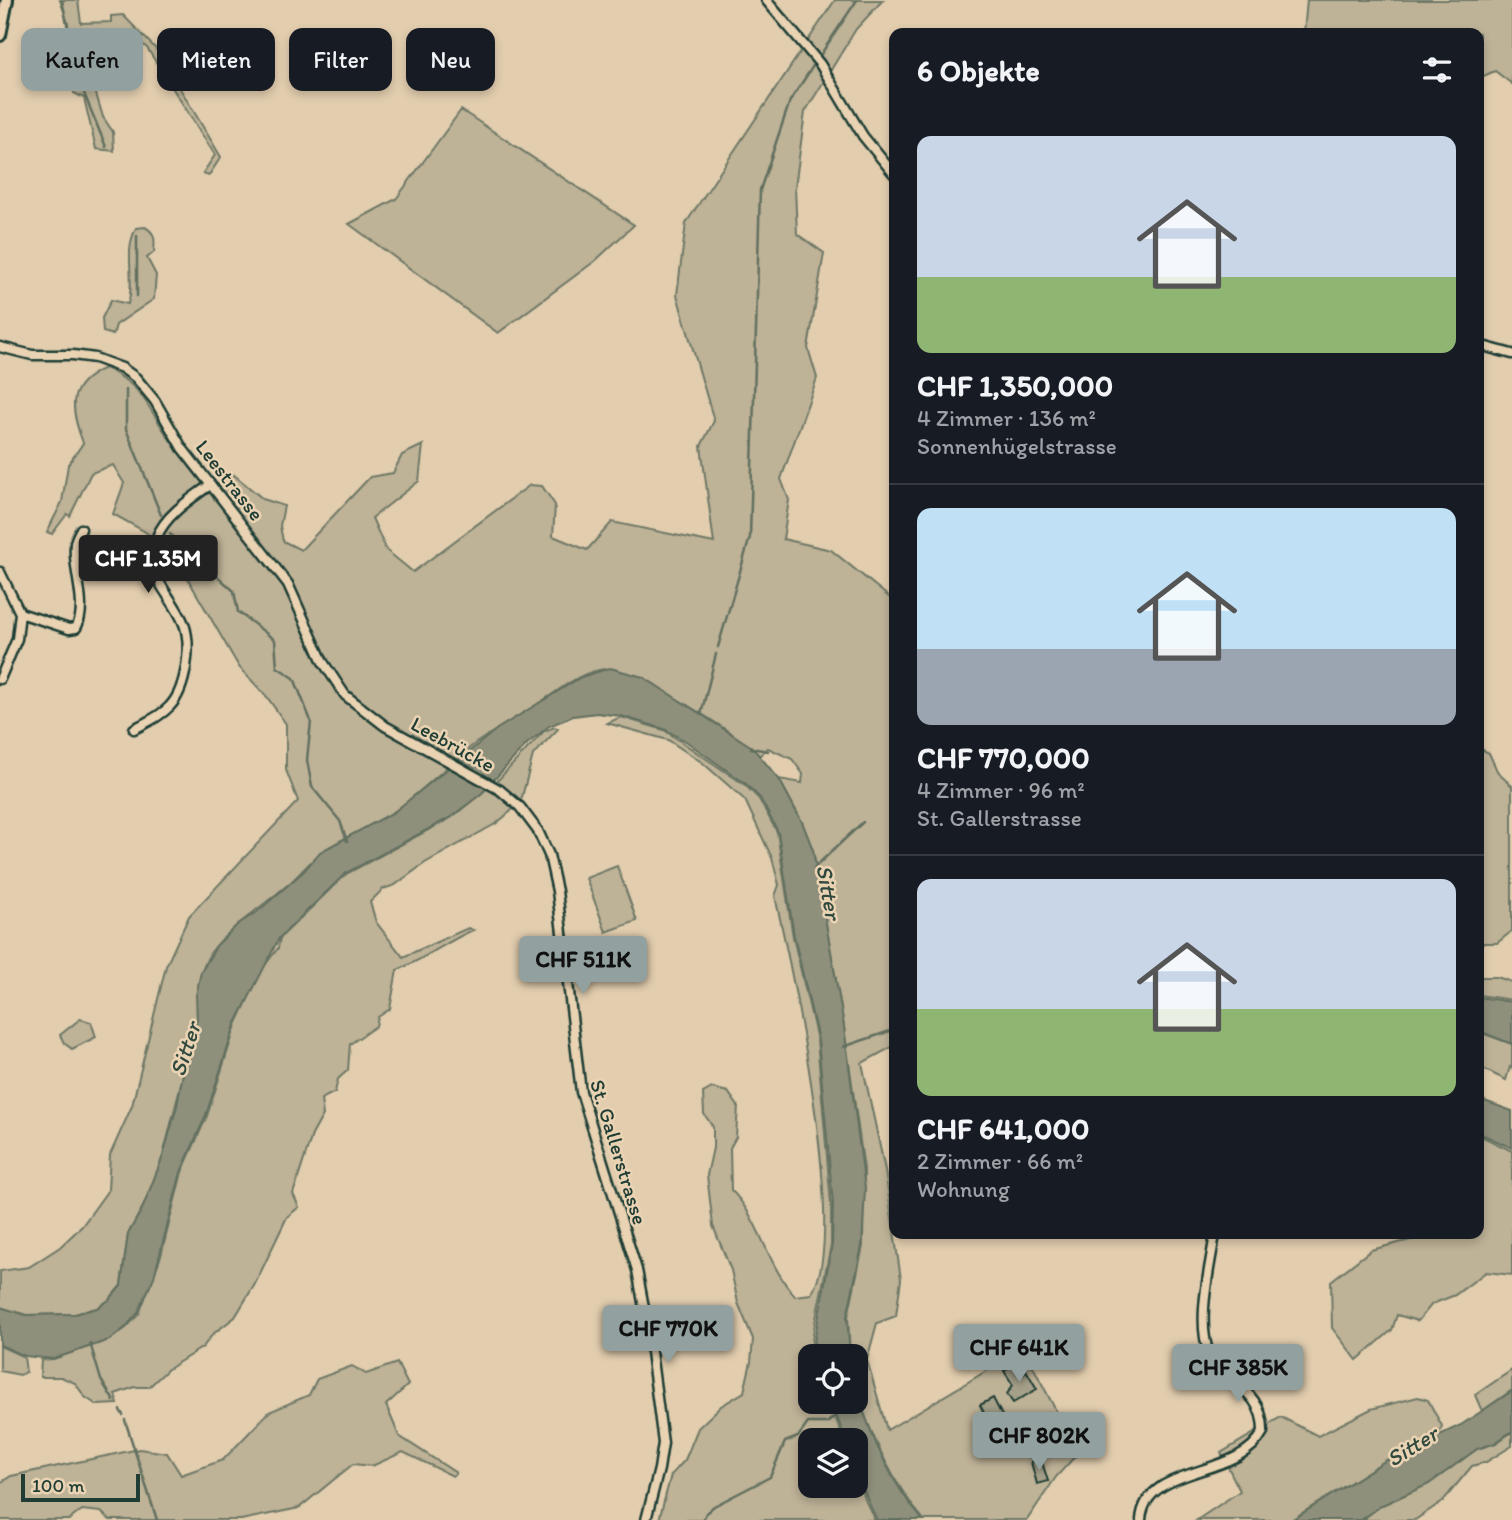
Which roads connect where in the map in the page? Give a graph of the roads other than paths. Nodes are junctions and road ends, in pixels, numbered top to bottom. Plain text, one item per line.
1 (7, 0) edge
2 (765, 0) edge
3 (0, 31) edge
4 (889, 168) edge
5 (1484, 346) edge
6 (0, 347) edge
7 (1512, 354) edge
8 (210, 485) junction
9 (80, 528) dead end
10 (0, 572) edge
11 (20, 613) junction
12 (0, 679) edge
13 (374, 719) joint
14 (134, 729) dead end
15 (514, 801) joint
16 (1213, 1239) edge
17 (646, 1520) edge
18 (1141, 1520) edge

1 - 3 main road
2 - 4 street
5 - 7 street
6 - 8 street, Leestrasse
8 - 13 street, Leestrasse
8 - 14 street
9 - 11 street
10 - 11 street
11 - 12 street
13 - 15 street, Leebrücke
15 - 17 street, St. Gallerstrasse
16 - 18 street

